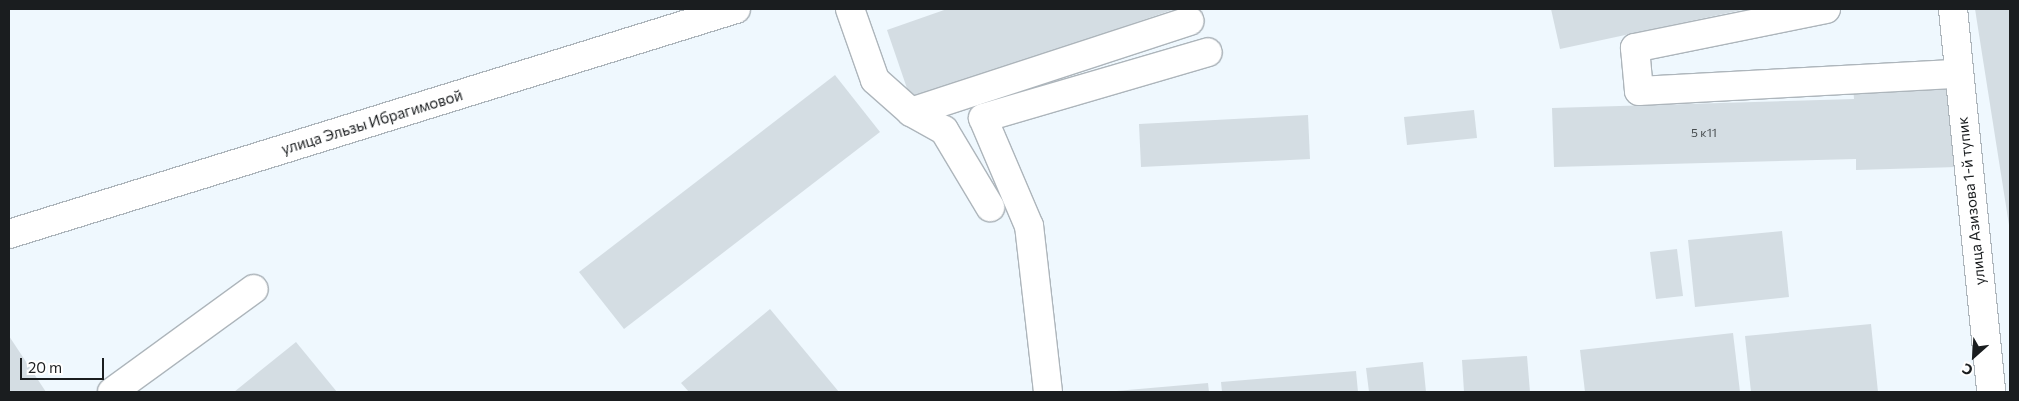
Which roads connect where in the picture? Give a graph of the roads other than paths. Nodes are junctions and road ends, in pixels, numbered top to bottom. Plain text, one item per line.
1 (736, 9) edge
2 (850, 9) edge
3 (1826, 9) edge
4 (1953, 9) edge
5 (1189, 21) dead end
6 (1208, 52) dead end
7 (1958, 74) junction
8 (911, 112) junction
9 (990, 207) dead end
10 (9, 234) edge
11 (254, 289) dead end
12 (112, 392) edge
13 (1048, 392) edge
14 (1991, 392) edge

1 - 10 street, улица Эльзы Ибрагимовой
2 - 8 street
3 - 7 street
4 - 7 street, улица Азизова 1-й тупик
5 - 8 street
6 - 13 street
7 - 14 street, улица Азизова 1-й тупик
8 - 9 street
11 - 12 street

